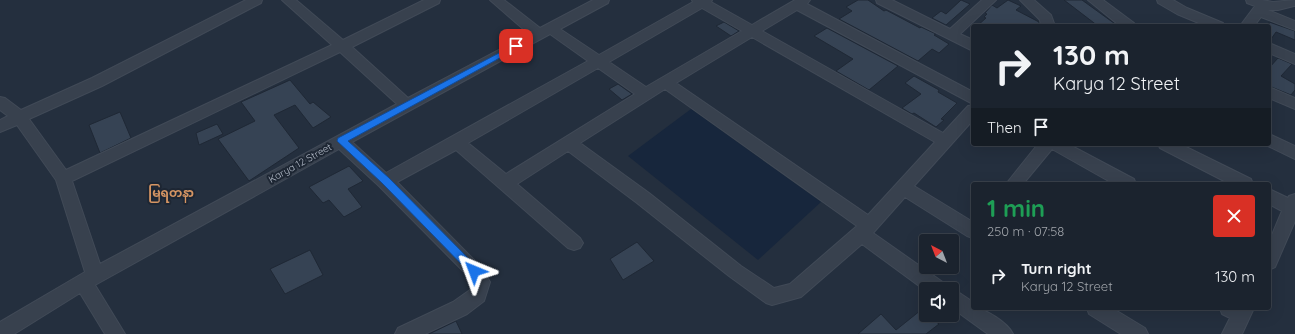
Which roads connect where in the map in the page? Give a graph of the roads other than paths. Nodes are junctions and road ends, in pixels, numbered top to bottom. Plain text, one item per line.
1 (256, 0) edge
2 (288, 0) edge
3 (434, 0) edge
4 (496, 0) edge
5 (603, 0) edge
6 (882, 0) edge
7 (1026, 0) edge
8 (1094, 0) edge
9 (1163, 0) edge
10 (702, 1) edge
11 (1295, 1) edge
12 (801, 2) edge
13 (982, 2) edge
14 (1257, 6) edge
15 (1048, 24) edge
16 (1125, 24) edge
17 (1213, 24) edge
18 (1248, 24) edge
19 (1295, 26) edge
20 (544, 31) junction
21 (751, 31) junction
22 (951, 35) junction
23 (971, 45) edge
24 (342, 46) junction
25 (1271, 49) edge
26 (1295, 59) edge
27 (599, 62) junction
28 (666, 82) junction
29 (1271, 93) edge
30 (646, 94) junction
31 (971, 98) edge
32 (0, 102) edge
33 (1295, 104) edge
34 (407, 105) junction
35 (971, 112) edge
36 (20, 118) junction
37 (0, 126) edge
38 (341, 141) junction
39 (1271, 141) edge
40 (458, 142) junction
41 (945, 142) junction
42 (569, 143) junction
43 (1045, 146) edge
44 (1059, 146) edge
45 (1170, 146) edge
46 (1295, 153) edge
47 (63, 178) junction
48 (385, 181) junction
49 (1018, 182) edge
50 (1124, 182) edge
51 (1241, 182) edge
52 (505, 183) junction
53 (904, 187) junction
54 (1271, 197) edge
55 (1294, 206) edge
56 (865, 230) junction
57 (971, 230) edge
58 (574, 243) dead end
59 (1271, 257) edge
60 (89, 279) junction
61 (929, 282) edge
62 (959, 303) edge
63 (1099, 310) edge
64 (1238, 310) edge
65 (0, 332) edge
66 (115, 334) edge
67 (405, 334) edge
68 (1003, 334) edge
69 (1138, 334) edge
70 (1232, 334) edge

1 - 36 street
2 - 24 street
3 - 24 street
4 - 20 street
5 - 20 street, Karya 12 Street
6 - 22 street
7 - 15 street
8 - 16 street
9 - 17 street
10 - 21 street
10 - 27 street
11 - 14 street
12 - 21 street
12 - 31 street
13 - 22 street
14 - 18 street
14 - 19 street
20 - 27 street
20 - 34 street, Karya 12 Street
21 - 28 street
21 - 41 street
22 - 23 street
24 - 34 street
24 - 47 street
25 - 26 street
27 - 30 street
27 - 40 street
28 - 30 street
28 - 56 street
29 - 33 street
30 - 42 street
32 - 36 street
34 - 38 street, Karya 12 Street
35 - 41 street
36 - 37 street
36 - 47 street
38 - 48 street
38 - 60 street, Karya 12 Street
39 - 46 street
40 - 48 street
40 - 52 street
41 - 53 street
42 - 52 street
42 - 56 street
43 - 49 street
44 - 50 street
45 - 51 street
47 - 60 street
48 - 67 street
52 - 58 street
53 - 56 street
53 - 57 street
54 - 55 street
55 - 59 street
56 - 61 street
60 - 65 street, Karya 12 Street
60 - 66 street
62 - 68 street
63 - 69 street
64 - 70 street

